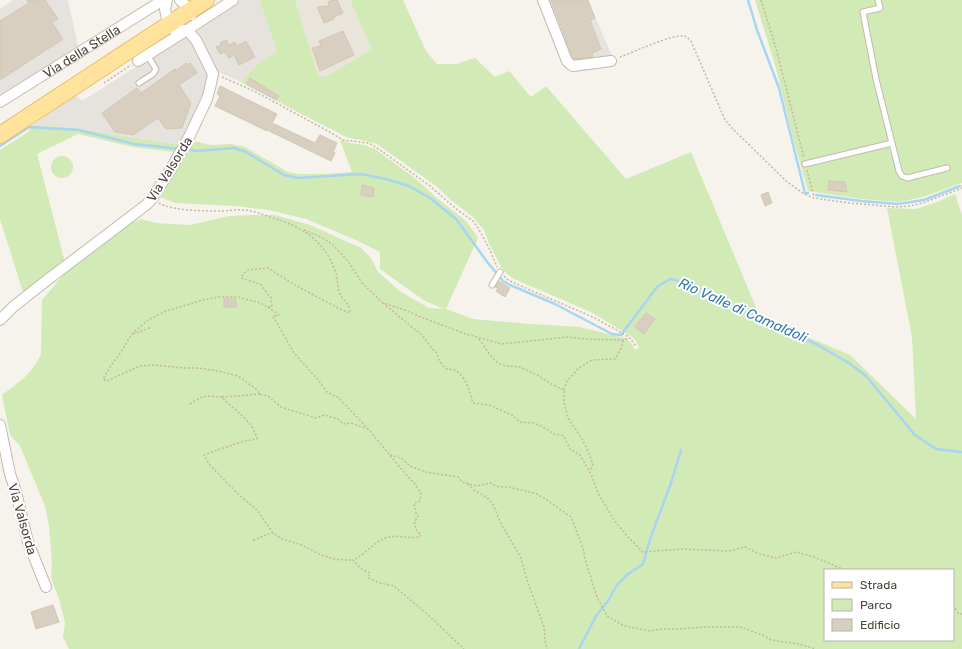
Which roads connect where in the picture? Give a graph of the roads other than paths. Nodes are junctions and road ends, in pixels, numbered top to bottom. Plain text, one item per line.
1 (163, 0) edge
2 (167, 0) edge
3 (206, 0) edge
4 (233, 0) edge
5 (543, 0) edge
6 (878, 0) edge
7 (185, 5) edge
8 (168, 25) junction
9 (187, 30) junction
10 (147, 55) junction
11 (138, 61) road end
12 (611, 61) dead end
13 (139, 83) dead end
14 (0, 102) edge
15 (46, 104) junction
16 (0, 126) edge
17 (0, 135) edge
18 (892, 143) junction
19 (806, 164) road end
20 (947, 168) dead end
21 (500, 272) road end
22 (492, 285) dead end
23 (0, 320) edge
24 (0, 426) edge
25 (46, 587) dead end

1 - 14 street, Via della Stella
2 - 8 street
3 - 7 main road, Via della Stella
4 - 9 street
5 - 12 street
6 - 18 lane
7 - 8 main road, Via della Stella
7 - 9 street
8 - 9 street
8 - 15 main road, Via della Stella
9 - 10 street
9 - 23 street, Via Valsorda
10 - 11 street
10 - 13 lane
15 - 16 street, Via della Stella
15 - 17 main road, Via della Stella
18 - 19 lane
18 - 20 lane
21 - 22 lane
24 - 25 street, Via Valsorda

